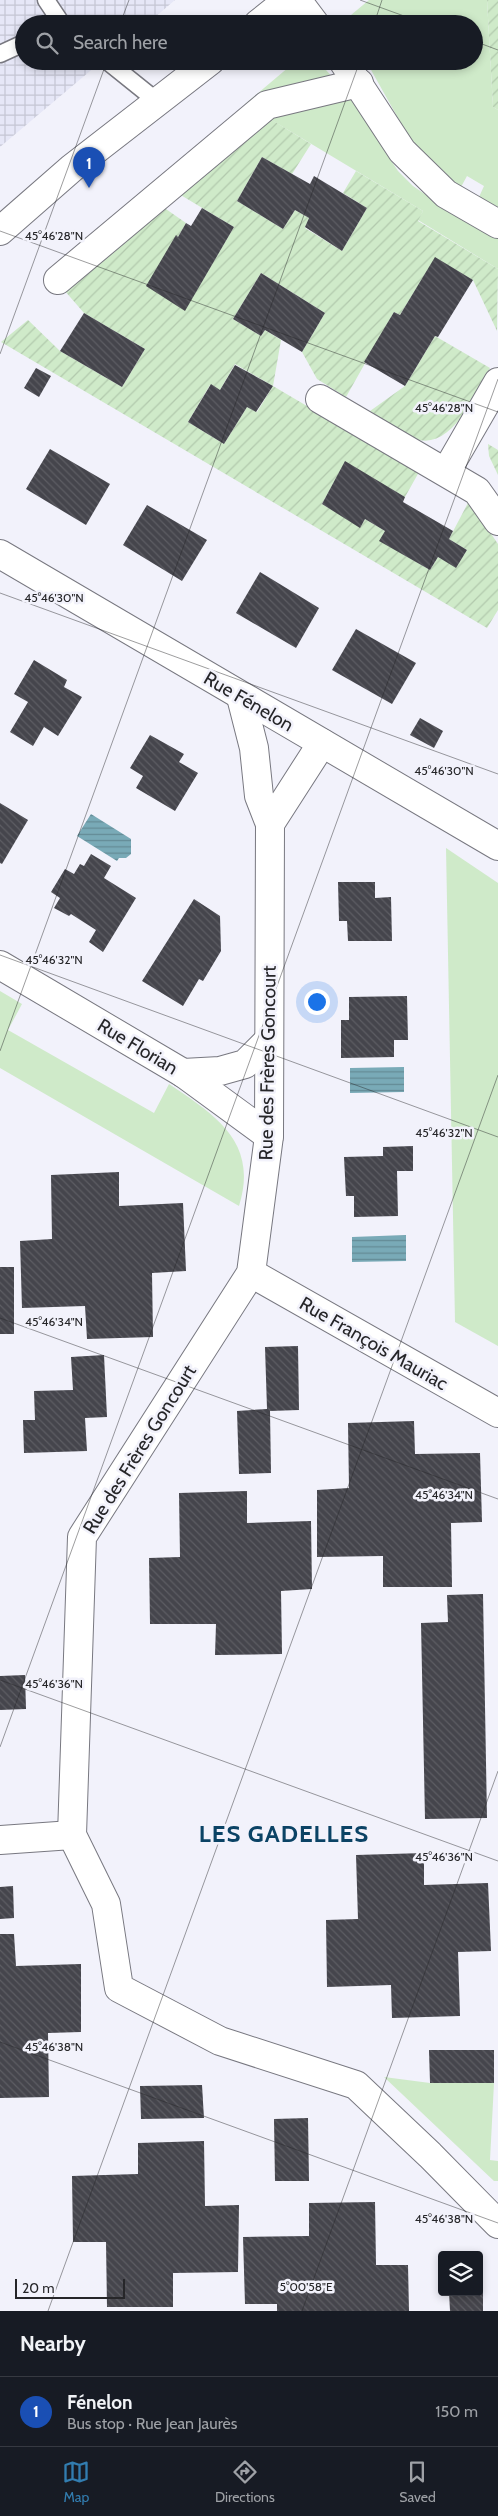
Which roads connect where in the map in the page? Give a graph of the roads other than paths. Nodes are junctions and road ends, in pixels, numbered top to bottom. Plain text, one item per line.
1 (46, 0) edge
2 (288, 0) edge
3 (296, 0) edge
4 (56, 15) edge
5 (269, 15) edge
6 (308, 15) edge
7 (15, 47) edge
8 (0, 54) edge
9 (118, 70) edge
10 (199, 70) edge
11 (350, 70) edge
12 (359, 83) junction
13 (158, 102) junction
14 (498, 224) edge
15 (0, 231) edge
16 (58, 280) dead end
17 (498, 382) edge
18 (320, 399) dead end
19 (446, 472) junction
20 (498, 521) edge
21 (0, 554) edge
22 (241, 697) junction
23 (322, 744) junction
24 (270, 824) junction
25 (498, 846) edge
26 (0, 965) edge
27 (269, 1040) junction
28 (184, 1073) junction
29 (270, 1136) junction
30 (251, 1273) junction
31 (498, 1413) edge
32 (72, 1835) junction
33 (0, 1840) edge
34 (498, 2224) edge

1 - 4 lane
2 - 5 street
3 - 6 street
7 - 8 lane
9 - 13 lane
10 - 13 street
11 - 12 street
12 - 14 street
12 - 16 street
13 - 15 street
17 - 19 street
18 - 19 street
19 - 20 street
21 - 22 street, Rue Fénelon
22 - 23 street, Rue Fénelon
22 - 24 street
23 - 24 street
23 - 25 street, Rue Fénelon
24 - 27 street, Rue des Frères Goncourt
26 - 28 street, Rue Florian
27 - 28 street
27 - 29 street, Rue des Frères Goncourt
28 - 29 street, Rue Florian
29 - 30 street, Rue des Frères Goncourt
30 - 31 street, Rue François Mauriac
30 - 32 street, Rue des Frères Goncourt
32 - 33 street
32 - 34 street, Rue des Frères Goncourt

